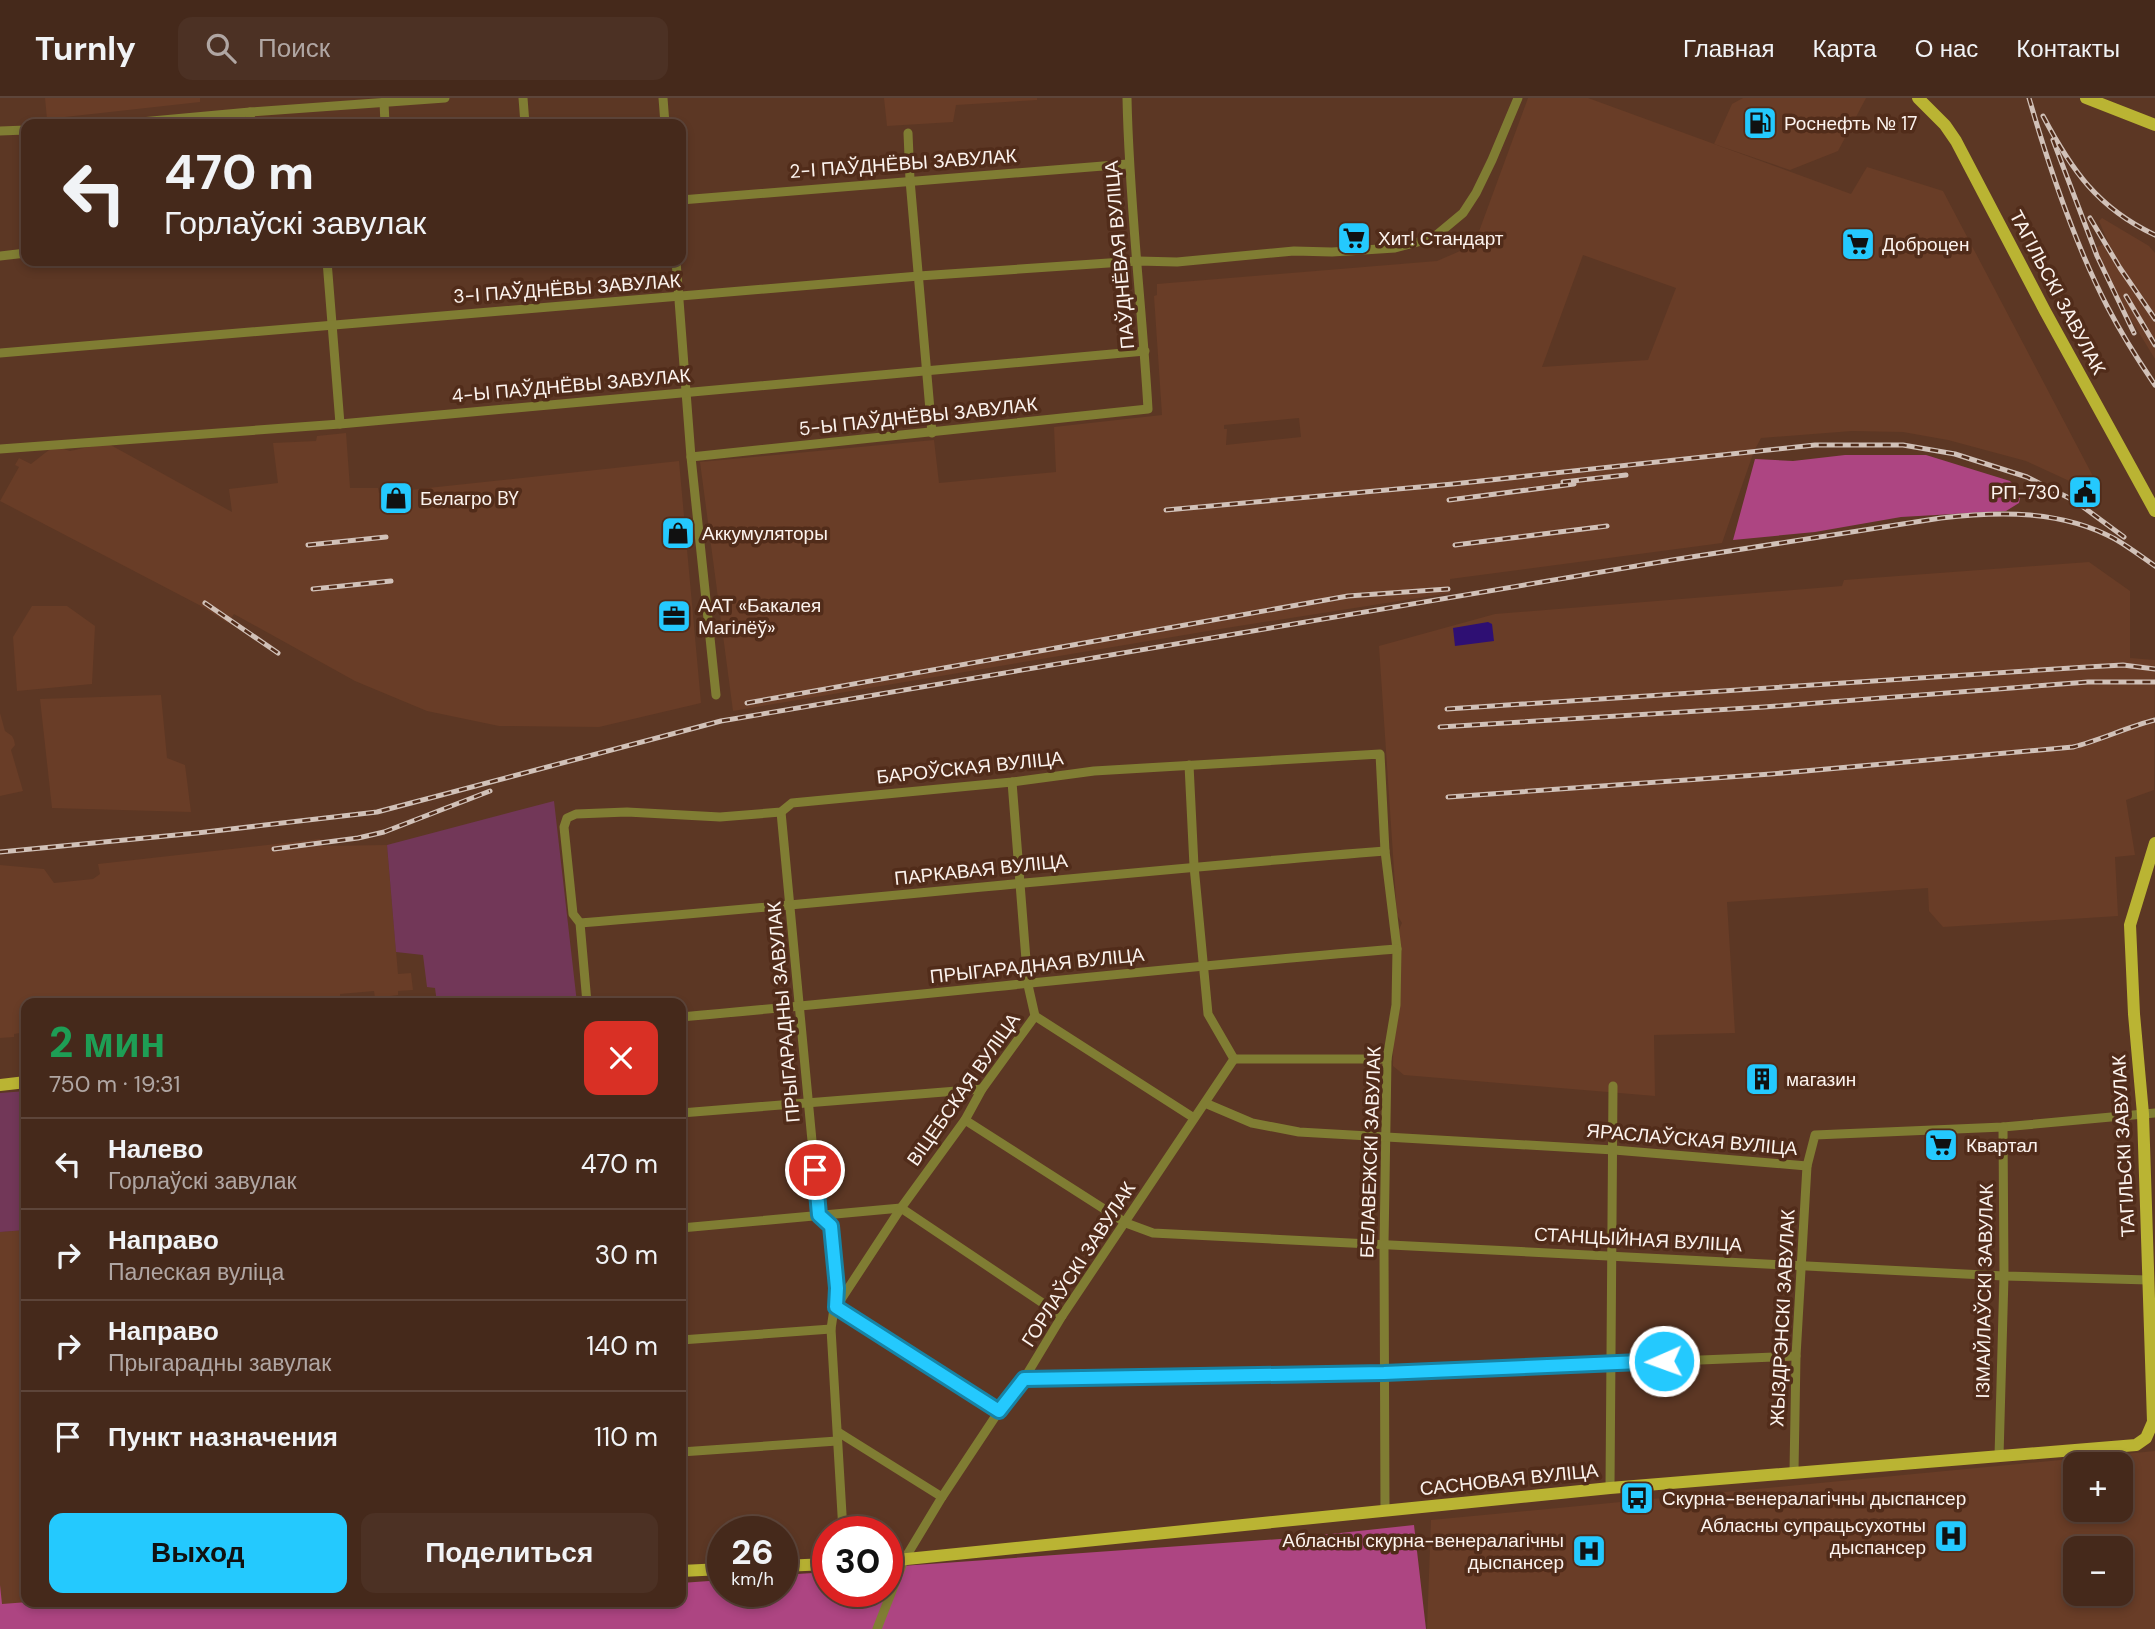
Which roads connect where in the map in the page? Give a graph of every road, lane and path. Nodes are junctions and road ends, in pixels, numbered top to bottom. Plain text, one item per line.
1 (445, 98) edge
2 (523, 98) edge
3 (663, 98) edge
4 (1128, 98) edge
5 (1518, 98) edge
6 (1917, 98) edge
7 (2086, 98) edge
8 (384, 102) junction
9 (250, 111) junction
10 (170, 119) edge
11 (251, 119) edge
12 (385, 119) edge
13 (525, 119) edge
14 (665, 119) edge
15 (2155, 125) edge
16 (21, 130) edge
17 (0, 131) edge
18 (908, 133) dead end
19 (1128, 164) junction
20 (910, 180) junction
21 (686, 200) edge
22 (21, 254) edge
23 (0, 256) edge
24 (1138, 261) junction
25 (327, 266) edge
26 (676, 266) edge
27 (919, 276) junction
28 (678, 298) junction
29 (333, 324) junction
30 (1145, 351) junction
31 (0, 353) edge
32 (928, 371) junction
33 (686, 392) junction
34 (1147, 409) joint
35 (340, 424) junction
36 (932, 433) junction
37 (0, 449) edge
38 (691, 457) junction
39 (2155, 511) edge
40 (716, 695) dead end
41 (1380, 754) joint
42 (1189, 765) junction
43 (1012, 782) junction
44 (781, 811) junction
45 (2155, 843) edge
46 (1385, 851) junction
47 (1194, 866) junction
48 (1019, 883) junction
49 (791, 906) junction
50 (580, 923) junction
51 (1397, 949) junction
52 (1205, 964) junction
53 (1028, 985) junction
54 (587, 998) edge
55 (801, 1007) junction
56 (1034, 1016) junction
57 (686, 1017) edge
58 (1234, 1059) junction
59 (1387, 1059) junction
60 (21, 1083) edge
61 (0, 1085) edge
62 (1613, 1086) dead end
63 (982, 1089) junction
64 (810, 1102) junction
65 (1205, 1103) junction
66 (686, 1113) edge
67 (2149, 1113) edge
68 (1194, 1118) junction
69 (965, 1120) junction
70 (2003, 1127) junction
71 (1385, 1136) junction
72 (1614, 1150) junction
73 (1807, 1166) junction
74 (901, 1208) junction
75 (819, 1215) junction
76 (1126, 1223) junction
77 (686, 1228) edge
78 (1384, 1244) junction
79 (1612, 1255) junction
80 (1802, 1264) junction
81 (2004, 1276) junction
82 (2149, 1280) junction
83 (2152, 1294) edge
84 (836, 1307) junction
85 (1062, 1316) junction
86 (831, 1329) junction
87 (686, 1340) edge
88 (1796, 1356) junction
89 (1612, 1363) junction
90 (1384, 1373) junction
91 (1024, 1379) junction
92 (999, 1411) junction
93 (837, 1436) junction
94 (2136, 1445) joint
95 (686, 1451) edge
96 (1999, 1456) junction
97 (1794, 1471) junction
98 (1610, 1488) junction
99 (942, 1497) junction
100 (1385, 1511) junction
101 (842, 1516) edge
102 (904, 1560) junction
103 (707, 1570) edge
104 (686, 1571) edge
105 (877, 1629) edge

1 - 8 street
2 - 13 street
3 - 14 street
4 - 19 street, ПАЎДНЁВАЯ ВУЛІЦА
5 - 24 street, 3-І ПАЎДНЁВЫ ЗАВУЛАК
6 - 39 main road, ТАГІЛЬСКІ ЗАВУЛАК
7 - 15 main road
8 - 9 street
8 - 12 street
9 - 10 street
9 - 11 street
16 - 17 street
18 - 20 street
19 - 20 street, 2-І ПАЎДНЁВЫ ЗАВУЛАК
19 - 24 street, ПАЎДНЁВАЯ ВУЛІЦА
20 - 21 street, 2-І ПАЎДНЁВЫ ЗАВУЛАК
20 - 27 street
22 - 23 street
24 - 27 street, 3-І ПАЎДНЁВЫ ЗАВУЛАК
24 - 30 street, ПАЎДНЁВАЯ ВУЛІЦА
25 - 29 street
26 - 28 street
27 - 28 street, 3-І ПАЎДНЁВЫ ЗАВУЛАК
27 - 32 street
28 - 29 street, 3-І ПАЎДНЁВЫ ЗАВУЛАК
28 - 33 street
29 - 31 street, 3-І ПАЎДНЁВЫ ЗАВУЛАК
29 - 35 street
30 - 32 street, 4-Ы ПАЎДНЁВЫ ЗАВУЛАК
30 - 34 street, ПАЎДНЁВАЯ ВУЛІЦА
32 - 33 street, 4-Ы ПАЎДНЁВЫ ЗАВУЛАК
32 - 36 street
33 - 35 street, 4-Ы ПАЎДНЁВЫ ЗАВУЛАК
33 - 38 street
34 - 36 street, 5-Ы ПАЎДНЁВЫ ЗАВУЛАК
35 - 37 street, 4-Ы ПАЎДНЁВЫ ЗАВУЛАК
36 - 38 street, 5-Ы ПАЎДНЁВЫ ЗАВУЛАК
38 - 40 street
41 - 42 street, БАРОЎСКАЯ ВУЛІЦА
41 - 46 street, БЕЛАВЕЖСКІ ЗАВУЛАК
42 - 43 street, БАРОЎСКАЯ ВУЛІЦА
42 - 47 street
43 - 44 street, БАРОЎСКАЯ ВУЛІЦА
43 - 48 street, ВІЦЕБСКАЯ ВУЛІЦА
44 - 49 street, ПРЫГАРАДНЫ ЗАВУЛАК
44 - 50 street, БАРОЎСКАЯ ВУЛІЦА
45 - 67 main road, ТАГІЛЬСКІ ЗАВУЛАК
46 - 47 street, ПАРКАВАЯ ВУЛІЦА
46 - 51 street, БЕЛАВЕЖСКІ ЗАВУЛАК
47 - 48 street, ПАРКАВАЯ ВУЛІЦА
47 - 52 street
48 - 49 street, ПАРКАВАЯ ВУЛІЦА
48 - 53 street, ВІЦЕБСКАЯ ВУЛІЦА
49 - 50 street, ПАРКАВАЯ ВУЛІЦА
49 - 55 street, ПРЫГАРАДНЫ ЗАВУЛАК
50 - 54 street
51 - 52 street, ПРЫГАРАДНАЯ ВУЛІЦА
51 - 59 street, БЕЛАВЕЖСКІ ЗАВУЛАК
52 - 53 street, ПРЫГАРАДНАЯ ВУЛІЦА
52 - 58 street
53 - 55 street, ПРЫГАРАДНАЯ ВУЛІЦА
53 - 56 street, ВІЦЕБСКАЯ ВУЛІЦА
55 - 57 street, ПРЫГАРАДНАЯ ВУЛІЦА
55 - 64 street, ПРЫГАРАДНЫ ЗАВУЛАК
56 - 63 street, ВІЦЕБСКАЯ ВУЛІЦА
56 - 68 street
58 - 59 street
58 - 65 street, ГОРЛАЎСКІ ЗАВУЛАК
59 - 71 street, БЕЛАВЕЖСКІ ЗАВУЛАК
60 - 61 main road
62 - 72 street
63 - 64 street
63 - 69 street, ВІЦЕБСКАЯ ВУЛІЦА
64 - 66 street
64 - 75 street, ПРЫГАРАДНЫ ЗАВУЛАК
65 - 68 street, ГОРЛАЎСКІ ЗАВУЛАК
65 - 71 street, ЯРАСЛАЎСКАЯ ВУЛІЦА
67 - 70 street, ЯРАСЛАЎСКАЯ ВУЛІЦА
67 - 82 main road, ТАГІЛЬСКІ ЗАВУЛАК
68 - 76 street, ГОРЛАЎСКІ ЗАВУЛАК
69 - 74 street, ВІЦЕБСКАЯ ВУЛІЦА
69 - 76 street, СТАНЦЫЙНАЯ ВУЛІЦА
70 - 73 street, ЯРАСЛАЎСКАЯ ВУЛІЦА
70 - 81 street, ІЗМАЙЛАЎСКІ ЗАВУЛАК
71 - 72 street, ЯРАСЛАЎСКАЯ ВУЛІЦА
71 - 78 street, БЕЛАВЕЖСКІ ЗАВУЛАК
72 - 73 street, ЯРАСЛАЎСКАЯ ВУЛІЦА
72 - 79 street
73 - 80 street, ЖЫЗДРЭНСКІ ЗАВУЛАК
74 - 75 street
74 - 84 street, ВІЦЕБСКАЯ ВУЛІЦА
74 - 85 street
75 - 77 street
75 - 84 street, ПРЫГАРАДНЫ ЗАВУЛАК
76 - 78 street, СТАНЦЫЙНАЯ ВУЛІЦА
76 - 85 street, ГОРЛАЎСКІ ЗАВУЛАК
78 - 79 street, СТАНЦЫЙНАЯ ВУЛІЦА
78 - 90 street, БЕЛАВЕЖСКІ ЗАВУЛАК
79 - 80 street, СТАНЦЫЙНАЯ ВУЛІЦА
79 - 89 street
80 - 81 street, СТАНЦЫЙНАЯ ВУЛІЦА
80 - 88 street, ЖЫЗДРЭНСКІ ЗАВУЛАК
81 - 82 street, СТАНЦЫЙНАЯ ВУЛІЦА
81 - 96 street, ІЗМАЙЛАЎСКІ ЗАВУЛАК
82 - 83 main road, ТАГІЛЬСКІ ЗАВУЛАК
83 - 94 main road, ТАГІЛЬСКІ ЗАВУЛАК
84 - 86 street, ПРЫГАРАДНЫ ЗАВУЛАК
84 - 92 street
85 - 91 street, ГОРЛАЎСКІ ЗАВУЛАК
86 - 87 street
86 - 93 street
88 - 89 street
88 - 97 street, ЖЫЗДРЭНСКІ ЗАВУЛАК
89 - 90 street
89 - 98 street
90 - 91 street
90 - 100 street, БЕЛАВЕЖСКІ ЗАВУЛАК
91 - 92 street, ГОРЛАЎСКІ ЗАВУЛАК
92 - 99 street, ГОРЛАЎСКІ ЗАВУЛАК
93 - 95 street
93 - 99 street
93 - 101 street
94 - 96 main road, САСНОВАЯ ВУЛІЦА
96 - 97 main road, САСНОВАЯ ВУЛІЦА
97 - 98 main road, САСНОВАЯ ВУЛІЦА
98 - 100 main road, САСНОВАЯ ВУЛІЦА
99 - 102 street, ГОРЛАЎСКІ ЗАВУЛАК
100 - 102 main road, САСНОВАЯ ВУЛІЦА
102 - 105 street, ГОРЛАЎСКІ ЗАВУЛАК
103 - 104 main road

